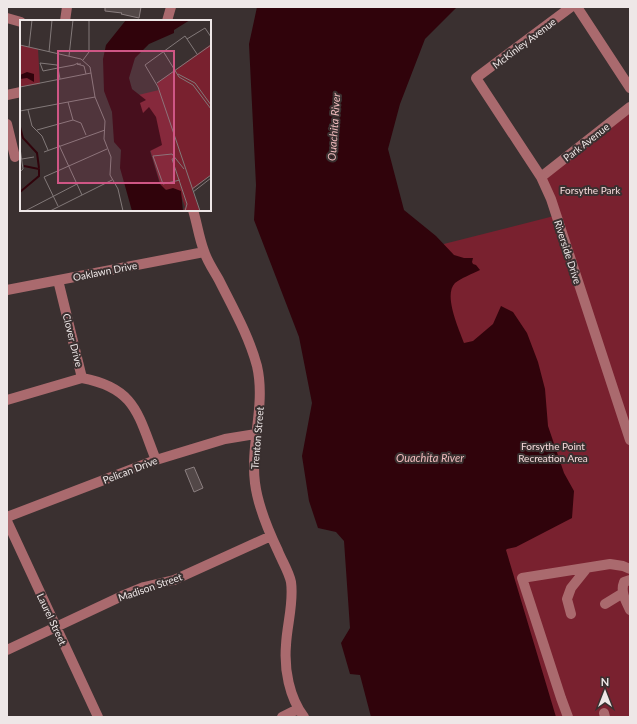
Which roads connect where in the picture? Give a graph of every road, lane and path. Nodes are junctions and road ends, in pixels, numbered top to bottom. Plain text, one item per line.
1 (67, 7) edge
2 (171, 7) edge
3 (571, 7) edge
4 (577, 7) edge
5 (7, 18) edge
6 (66, 20) edge
7 (167, 20) edge
8 (20, 22) edge
9 (476, 78) joint
10 (630, 88) edge
11 (20, 92) edge
12 (7, 95) edge
13 (630, 107) edge
14 (7, 124) edge
15 (7, 144) edge
16 (13, 158) edge
17 (541, 177) junction
18 (193, 211) edge
19 (204, 252) junction
20 (58, 280) junction
21 (7, 290) edge
22 (82, 378) junction
23 (7, 400) edge
24 (256, 434) junction
25 (630, 440) edge
26 (156, 460) junction
27 (7, 517) edge
28 (7, 521) edge
29 (271, 536) junction
30 (587, 568) junction
31 (630, 569) edge
32 (630, 580) edge
33 (623, 592) junction
34 (605, 604) dead end
35 (630, 610) edge
36 (571, 614) dead end
37 (56, 627) junction
38 (7, 650) edge
39 (301, 713) edge
40 (98, 717) edge
41 (282, 717) edge
42 (568, 717) edge

1 - 6 street
2 - 7 street
3 - 9 street, McKinley Avenue
4 - 10 street
5 - 8 street
9 - 17 street, Riverside Drive
11 - 12 street
13 - 17 street, Park Avenue
14 - 16 street
15 - 16 street
17 - 25 street, Riverside Drive
18 - 19 street, Trenton Street
19 - 20 street, Oaklawn Drive
19 - 24 street, Trenton Street
20 - 21 street, Oaklawn Drive
20 - 22 street, Clover Drive
22 - 23 street
22 - 26 street, Clover Drive
24 - 26 street, Pelican Drive
24 - 29 street, Trenton Street
26 - 27 street, Pelican Drive
28 - 37 street, Laurel Street
29 - 37 street, Madison Street
29 - 39 street, Trenton Street
30 - 31 street
30 - 36 street
30 - 42 street
32 - 33 street
33 - 34 street
33 - 35 street
37 - 38 street, Madison Street
37 - 40 street, Laurel Street
39 - 41 street

